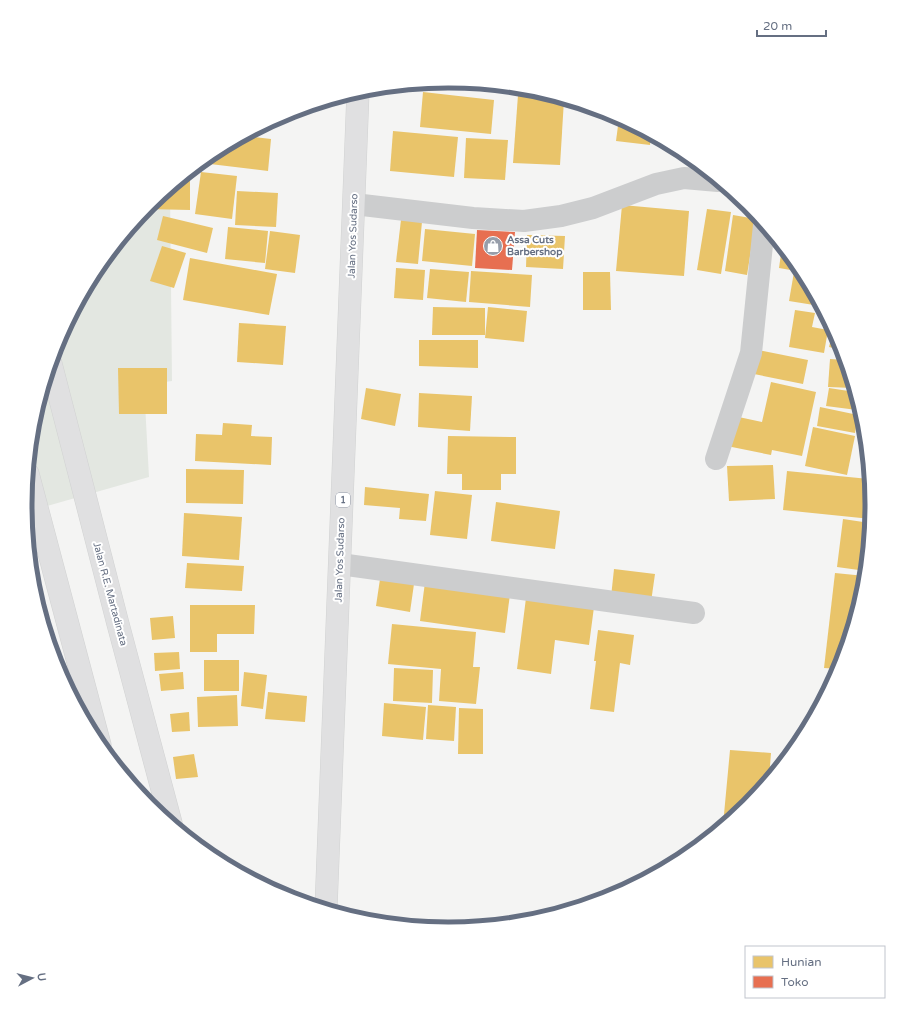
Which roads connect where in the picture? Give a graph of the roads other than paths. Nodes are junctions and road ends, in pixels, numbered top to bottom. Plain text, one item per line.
1 (358, 99) edge
2 (708, 180) edge
3 (354, 204) junction
4 (763, 232) edge
5 (53, 373) edge
6 (716, 459) dead end
7 (33, 491) edge
8 (340, 564) junction
9 (694, 613) dead end
10 (94, 723) edge
11 (168, 813) edge
12 (326, 902) edge

1 - 3 highway, Jalan Yos Sudarso / 1
2 - 3 street
3 - 8 highway, Jalan Yos Sudarso / 1
4 - 6 street
5 - 11 highway, Jalan R.E. Martadinata
7 - 10 highway
8 - 9 street
8 - 12 highway, Jalan Yos Sudarso / 1

